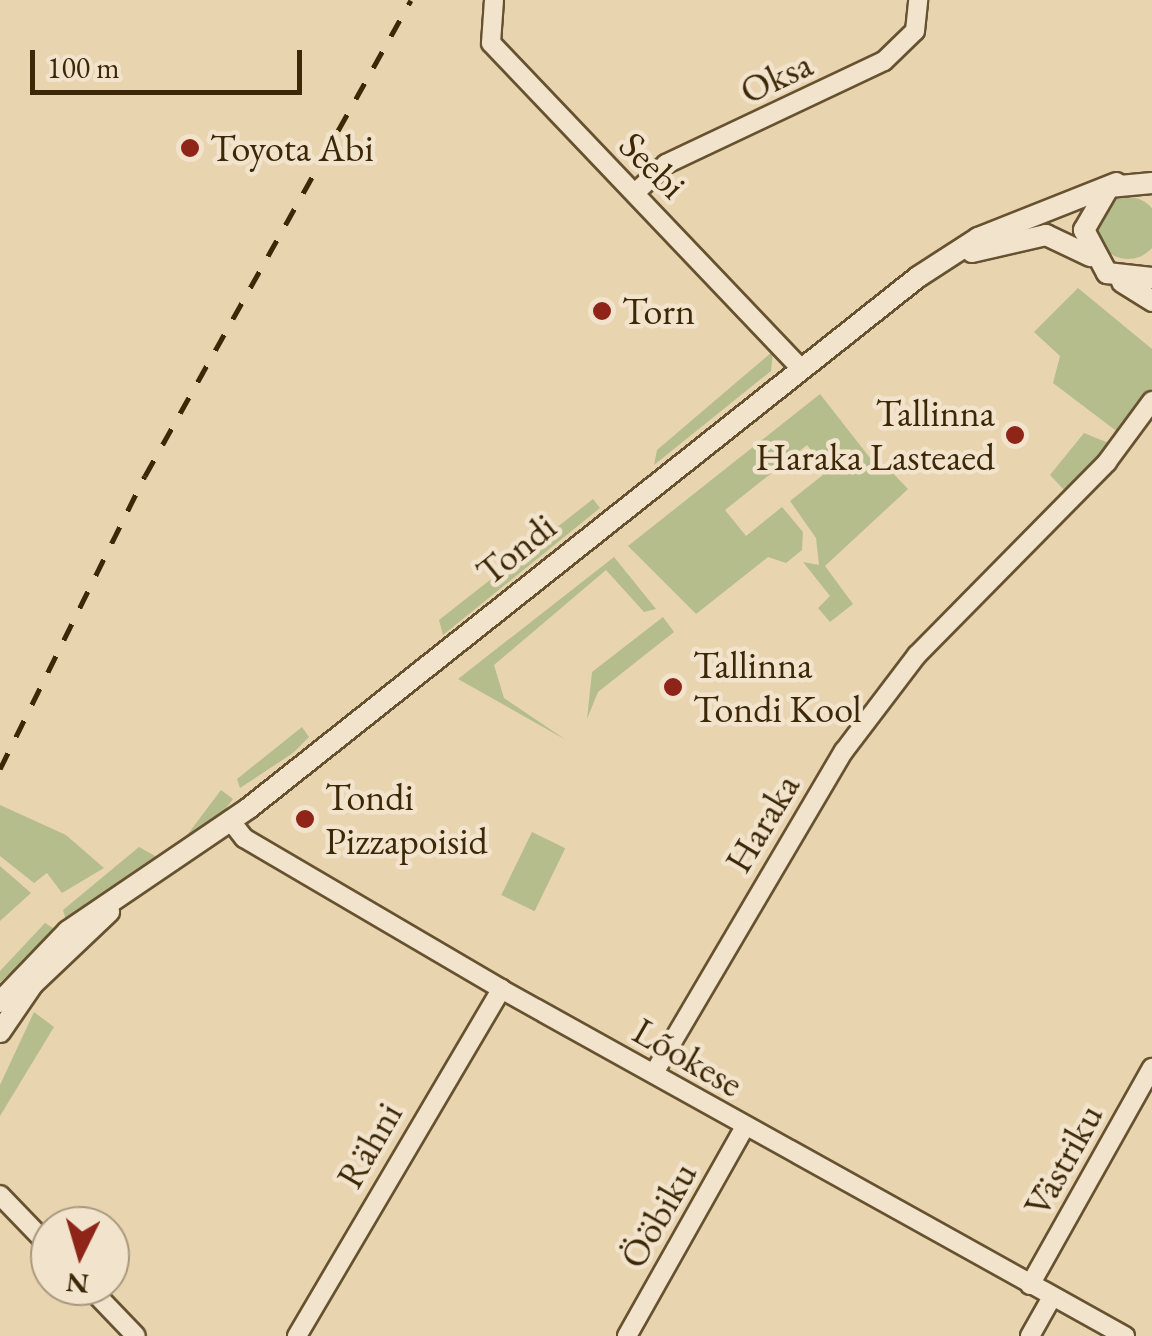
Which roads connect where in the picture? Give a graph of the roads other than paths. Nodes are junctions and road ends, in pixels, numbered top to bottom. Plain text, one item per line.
1 (494, 0) edge
2 (918, 0) edge
3 (1150, 182) edge
4 (1117, 183) junction
5 (635, 193) junction
6 (960, 254) junction
7 (1090, 256) junction
8 (1116, 278) junction
9 (1152, 278) edge
10 (1152, 301) edge
11 (799, 366) junction
12 (1152, 401) edge
13 (230, 820) junction
14 (117, 903) junction
15 (501, 989) junction
16 (0, 1002) edge
17 (0, 1032) edge
18 (1152, 1068) edge
19 (654, 1074) junction
20 (746, 1127) junction
21 (0, 1195) edge
22 (30, 1226) edge
23 (1030, 1284) junction
24 (1052, 1297) junction
25 (107, 1306) edge
26 (136, 1336) edge
27 (298, 1336) edge
28 (626, 1336) edge
29 (1030, 1336) edge
30 (1125, 1336) edge

1 - 5 street, Seebi
2 - 5 street, Oksa
3 - 4 street, Tondi
4 - 6 street, Tondi
4 - 7 street
5 - 11 street, Seebi
6 - 7 street, Tondi
6 - 11 street, Tondi
7 - 8 street, Tondi
8 - 9 street
8 - 10 street, Tondi
11 - 13 street, Tondi
12 - 19 street, Haraka
13 - 14 street, Tondi
13 - 15 street, Lõokese
14 - 16 street, Tondi
14 - 17 street, Tondi
15 - 19 street, Lõokese
15 - 27 street, Rähni
18 - 23 street, Västriku
19 - 20 street, Lõokese
20 - 23 street, Lõokese
20 - 28 street, Ööbiku
21 - 22 street
23 - 24 street, Lõokese
24 - 29 street
24 - 30 street, Lõokese
25 - 26 street

